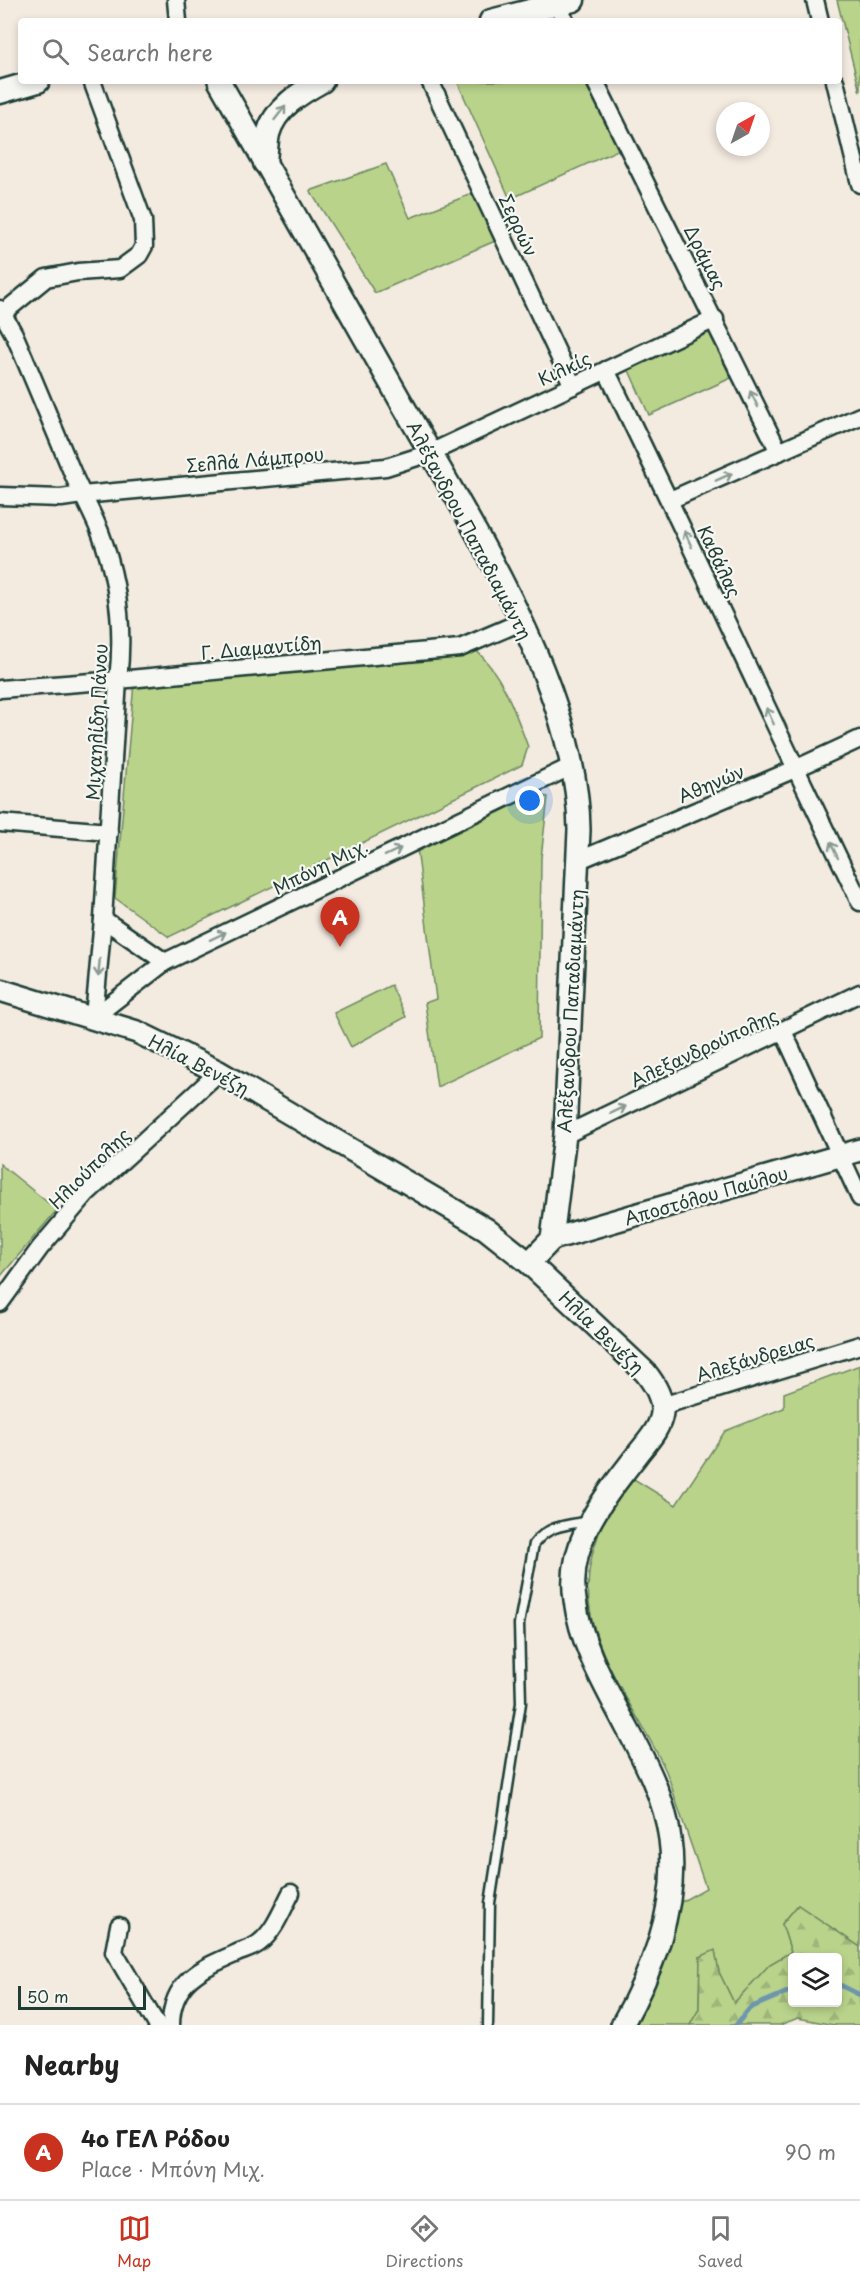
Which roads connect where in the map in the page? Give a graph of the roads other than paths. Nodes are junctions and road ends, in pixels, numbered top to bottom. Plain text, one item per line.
1 (176, 0) edge
2 (815, 0) edge
3 (565, 8) edge
4 (178, 18) edge
5 (508, 18) edge
6 (819, 18) edge
7 (28, 84) edge
8 (93, 84) edge
9 (221, 84) edge
10 (317, 84) edge
11 (431, 84) edge
12 (598, 84) edge
13 (836, 84) edge
14 (0, 92) edge
15 (265, 163) junction
16 (860, 184) edge
17 (2, 311) edge
18 (715, 319) junction
19 (606, 370) junction
20 (573, 386) junction
21 (860, 416) edge
22 (779, 452) junction
23 (430, 453) junction
24 (81, 495) junction
25 (0, 496) edge
26 (670, 500) junction
27 (521, 622) junction
28 (118, 680) junction
29 (0, 689) edge
30 (860, 739) edge
31 (572, 765) junction
32 (795, 769) junction
33 (0, 823) edge
34 (109, 832) junction
35 (577, 861) junction
36 (860, 902) edge
37 (104, 920) junction
38 (165, 962) junction
39 (0, 990) edge
40 (860, 993) edge
41 (94, 1017) junction
42 (783, 1031) junction
43 (219, 1072) junction
44 (565, 1135) junction
45 (850, 1153) edge
46 (860, 1198) edge
47 (552, 1239) junction
48 (529, 1263) junction
49 (0, 1303) edge
50 (860, 1345) edge
51 (662, 1406) junction
52 (590, 1521) junction
53 (291, 1893) dead end
54 (119, 1926) dead end
55 (157, 2025) edge
56 (171, 2025) edge
57 (488, 2025) edge
58 (622, 2025) edge

1 - 4 street
2 - 6 street
3 - 5 main road
7 - 14 main road
8 - 17 street
9 - 15 street, Αλέξανδρου Παπαδιαμάντη
15 -> 10 main road
11 - 20 street, Σερρών
12 - 18 street, Δράμας
13 - 16 street
15 - 23 street, Αλέξανδρου Παπαδιαμάντη
17 - 24 street, Μιχαηλίδη Πάνου
18 - 19 street, Κιλκίς
22 -> 18 street, Δράμας
19 - 20 street, Κιλκίς
19 - 26 street, Καβάλας
20 - 23 street, Κιλκίς
21 - 22 street
26 -> 22 street
23 - 24 street, Σελλά Λάμπρου
23 - 27 street, Αλέξανδρου Παπαδιαμάντη
24 - 25 street, Σελλά Λάμπρου
24 - 28 street, Μιχαηλίδη Πάνου
32 -> 26 street, Καβάλας
27 - 28 street, Γ. Διαμαντίδη
27 - 31 street, Αλέξανδρου Παπαδιαμάντη
28 - 29 street, Γ. Διαμαντίδη
28 - 34 street, Μιχαηλίδη Πάνου
30 - 32 street, Αθηνών
31 - 35 street, Αλέξανδρου Παπαδιαμάντη
38 -> 31 street, Μπόνη Μιχ.
32 - 35 street, Αθηνών
36 -> 32 street, Καβάλας
33 - 34 street
34 - 37 street, Μιχαηλίδη Πάνου
35 - 44 street, Αλέξανδρου Παπαδιαμάντη
37 - 38 street
37 -> 41 street, Μιχαηλίδη Πάνου
38 - 41 street, Μπόνη Μιχ.
39 - 41 street, Ηλία Βενέζη
40 - 42 street, Αλεξανδρούπολης
41 - 43 street, Ηλία Βενέζη
44 -> 42 street, Αλεξανδρούπολης
42 - 45 street
43 - 48 street, Ηλία Βενέζη
43 - 49 street, Ηλιούπολης
44 - 47 street, Αλέξανδρου Παπαδιαμάντη
45 - 46 street
45 - 47 street, Αποστόλου Παύλου
47 - 48 street
48 - 51 street, Ηλία Βενέζη
50 - 51 street, Αλεξάνδρειας
51 - 52 street
52 - 57 lane
52 - 58 street
53 - 56 street
54 - 55 street

